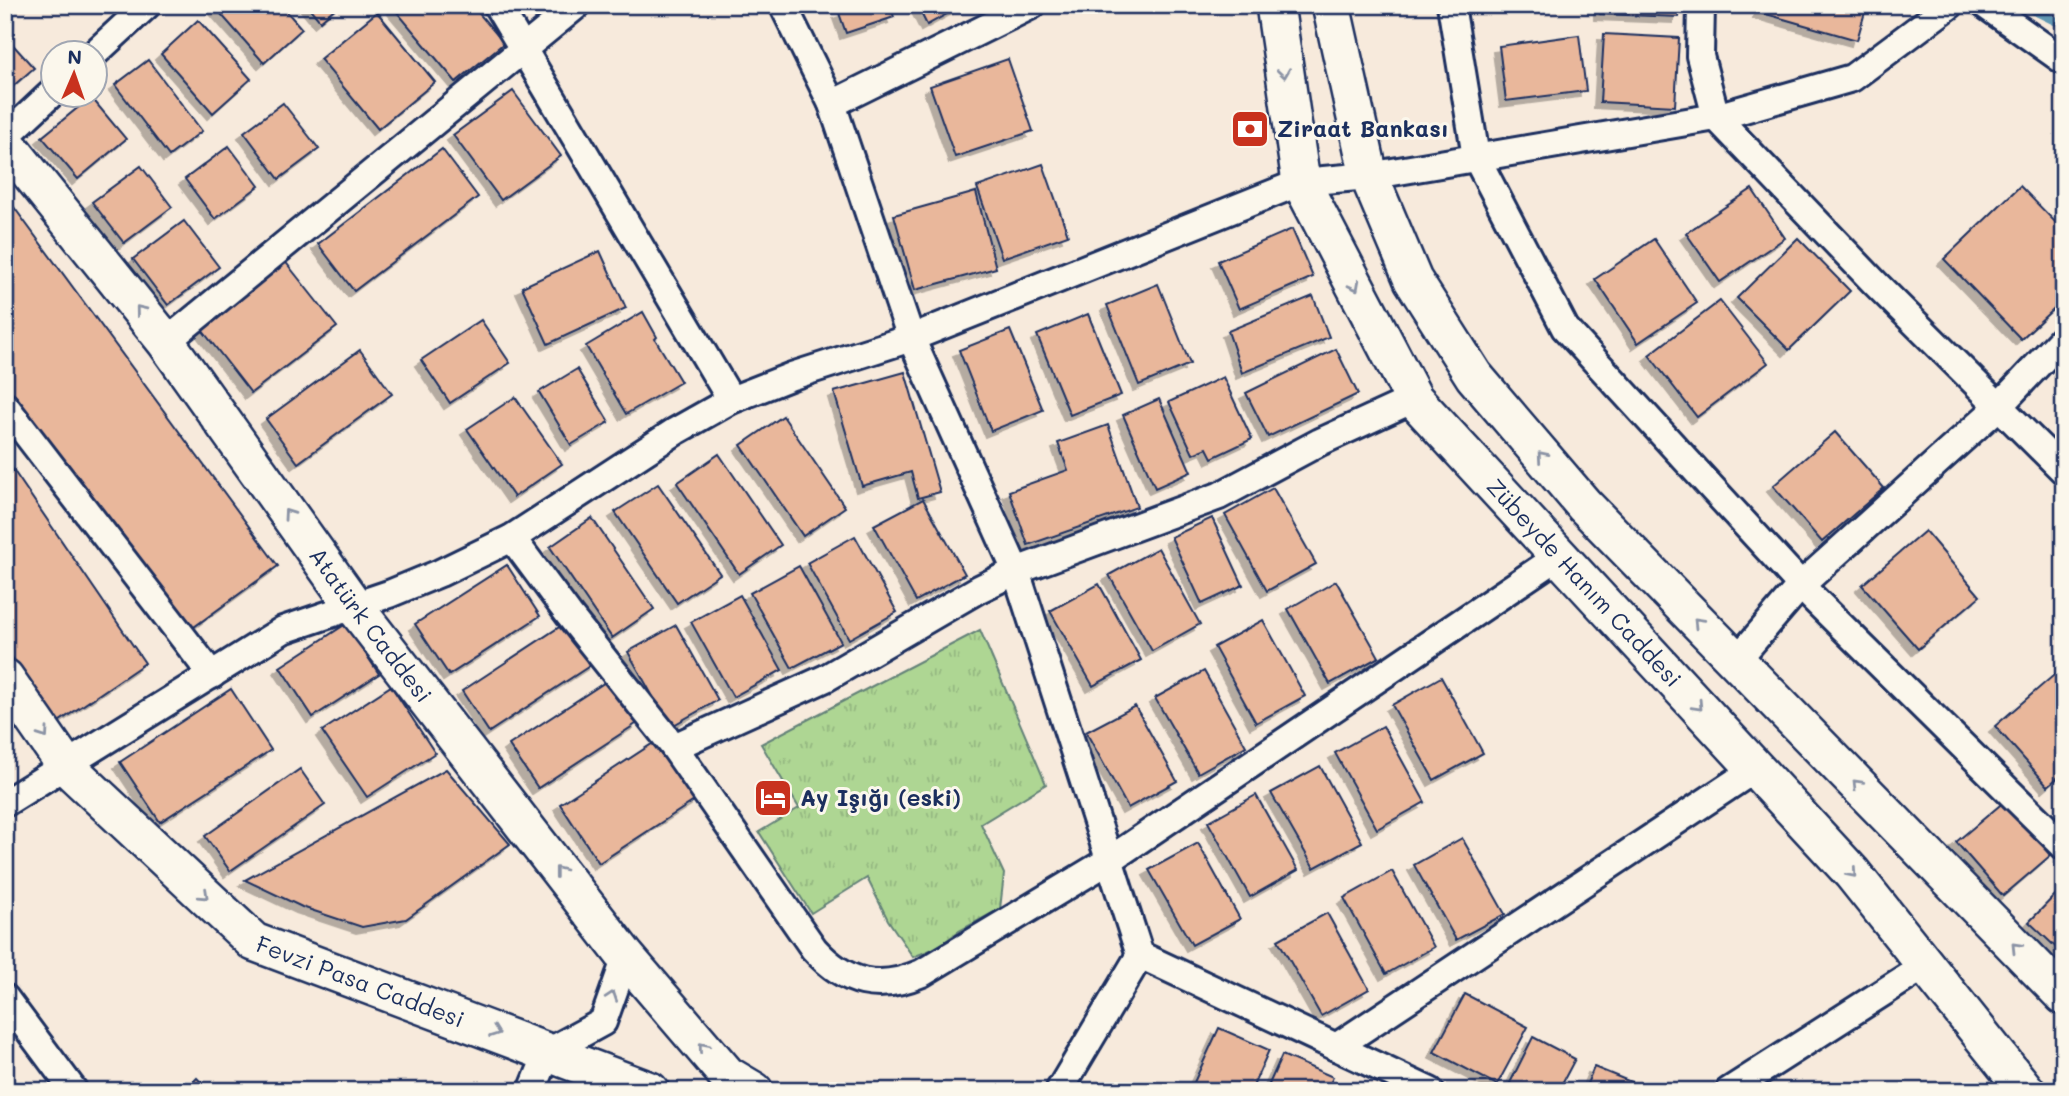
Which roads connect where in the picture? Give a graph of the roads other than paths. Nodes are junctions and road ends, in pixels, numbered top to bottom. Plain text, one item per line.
1 (147, 5) edge
2 (496, 5) edge
3 (576, 5) edge
4 (783, 5) edge
5 (1032, 5) edge
6 (1275, 5) edge
7 (1331, 5) edge
8 (1451, 5) edge
9 (1701, 5) edge
10 (1950, 5) edge
11 (1985, 5) edge
12 (108, 41) edge
13 (522, 49) junction
14 (2064, 61) edge
15 (832, 104) junction
16 (38, 107) edge
17 (1716, 117) junction
18 (5, 139) edge
19 (1476, 157) junction
20 (1369, 176) junction
21 (1301, 183) junction
22 (2064, 337) edge
23 (911, 338) junction
24 (166, 342) junction
25 (1414, 399) junction
26 (731, 400) junction
27 (5, 405) edge
28 (1999, 406) junction
29 (2064, 471) edge
30 (512, 538) junction
31 (1559, 556) junction
32 (1016, 571) junction
33 (1801, 585) junction
34 (354, 606) junction
35 (1737, 661) junction
36 (212, 676) junction
37 (5, 678) edge
38 (674, 747) junction
39 (66, 766) junction
40 (1755, 769) junction
41 (5, 803) edge
42 (2064, 846) edge
43 (1108, 861) junction
44 (1140, 955) junction
45 (626, 957) junction
46 (1926, 965) junction
47 (2064, 996) edge
48 (5, 998) edge
49 (1336, 1047) junction
50 (548, 1052) junction
51 (74, 1091) edge
52 (532, 1091) edge
53 (650, 1091) edge
54 (754, 1091) edge
55 (1059, 1091) edge
56 (1430, 1091) edge
57 (1729, 1091) edge
58 (2026, 1091) edge

1 - 12 street
2 - 13 street
3 - 13 street
4 - 15 street
5 - 15 street
6 -> 21 main road, Zübeyde Hanım Caddesi
7 - 20 main road
8 - 19 street
9 - 17 street
10 - 17 street
11 - 14 street
13 - 24 street
13 - 26 street
15 - 23 street
16 - 18 street
17 - 19 street
17 - 28 street
24 -> 18 main road, Atatürk Caddesi
19 - 20 street
19 - 33 street
20 - 21 street
35 -> 20 main road
21 - 23 street
21 -> 25 main road, Zübeyde Hanım Caddesi
22 - 28 street
23 - 26 street
23 - 32 street
34 -> 24 main road, Atatürk Caddesi
25 - 31 main road, Zübeyde Hanım Caddesi
25 - 32 street
26 - 30 street
27 - 36 street
28 - 29 street
28 - 33 street
30 - 34 street
30 - 38 street
31 -> 40 main road, Zübeyde Hanım Caddesi
31 - 43 street
32 - 38 street
32 - 43 street
33 - 35 street
33 - 42 street
34 - 36 street
45 -> 34 main road, Atatürk Caddesi
47 -> 35 main road
36 - 39 street
37 -> 39 main road, Fevzi Pasa Caddesi
38 - 43 street
39 - 41 street
39 -> 50 main road, Fevzi Pasa Caddesi
40 -> 46 main road, Zübeyde Hanım Caddesi
40 - 49 street
43 - 44 street
44 - 49 street
44 - 55 street
50 -> 45 street
54 -> 45 main road, Atatürk Caddesi
46 - 57 street
46 - 58 main road, Zübeyde Hanım Caddesi
48 - 51 street
49 - 56 street
50 - 52 street
50 - 53 main road, Fevzi Pasa Caddesi

